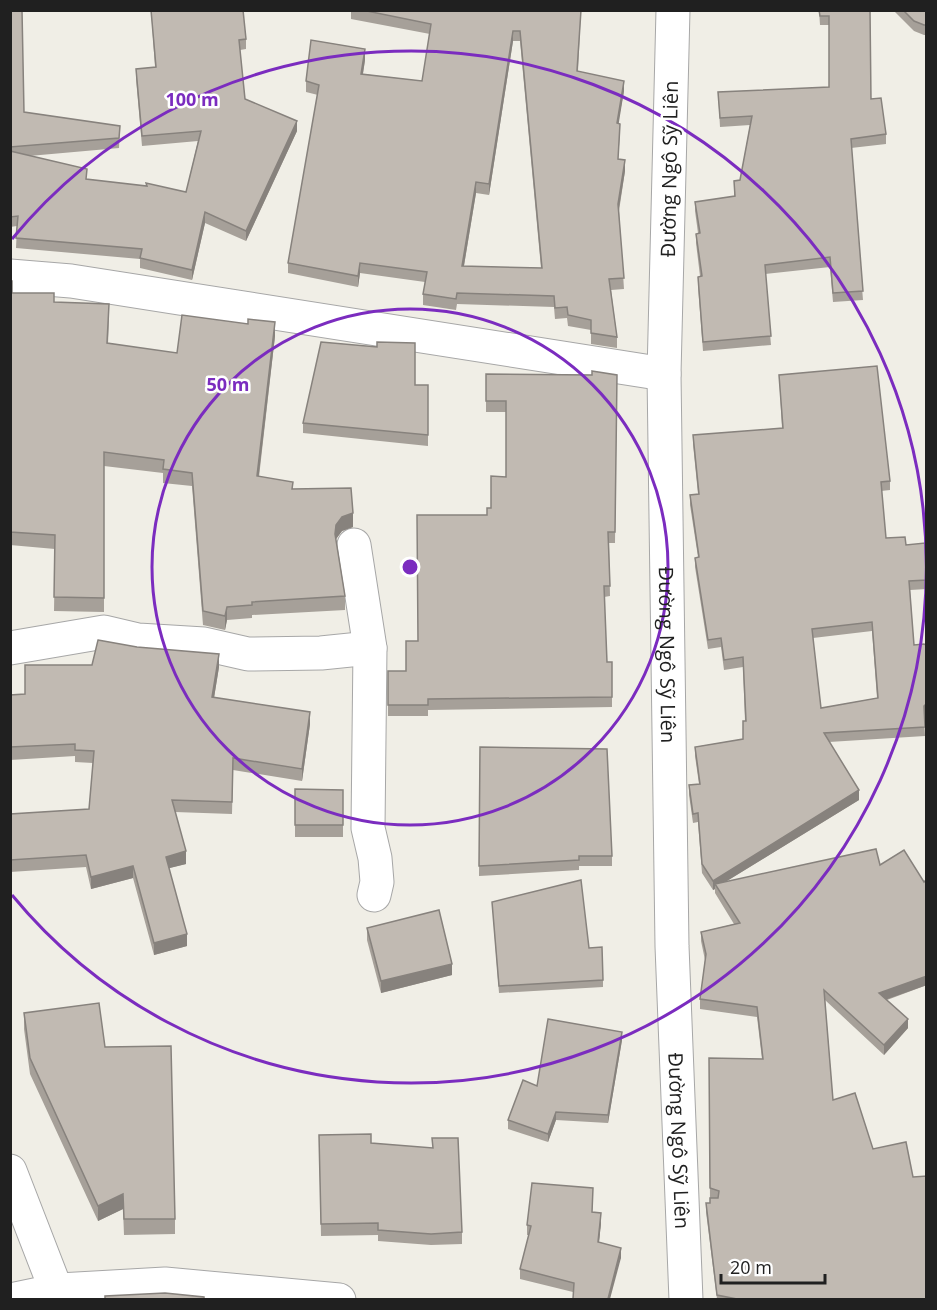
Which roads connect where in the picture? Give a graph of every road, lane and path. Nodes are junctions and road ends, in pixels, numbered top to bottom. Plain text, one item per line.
1 (673, 10) edge
2 (10, 276) edge
3 (664, 374) junction
4 (354, 545) dead end
5 (10, 648) edge
6 (370, 648) junction
7 (374, 895) dead end
8 (10, 1171) edge
9 (59, 1294) edge
10 (10, 1299) edge
11 (339, 1299) edge
12 (686, 1299) edge

1 - 3 street, Đường Ngô Sỹ Liên
2 - 3 street
3 - 12 street, Đường Ngô Sỹ Liên
4 - 6 street
5 - 6 street
6 - 7 street
8 - 9 street
9 - 10 street
9 - 11 street

